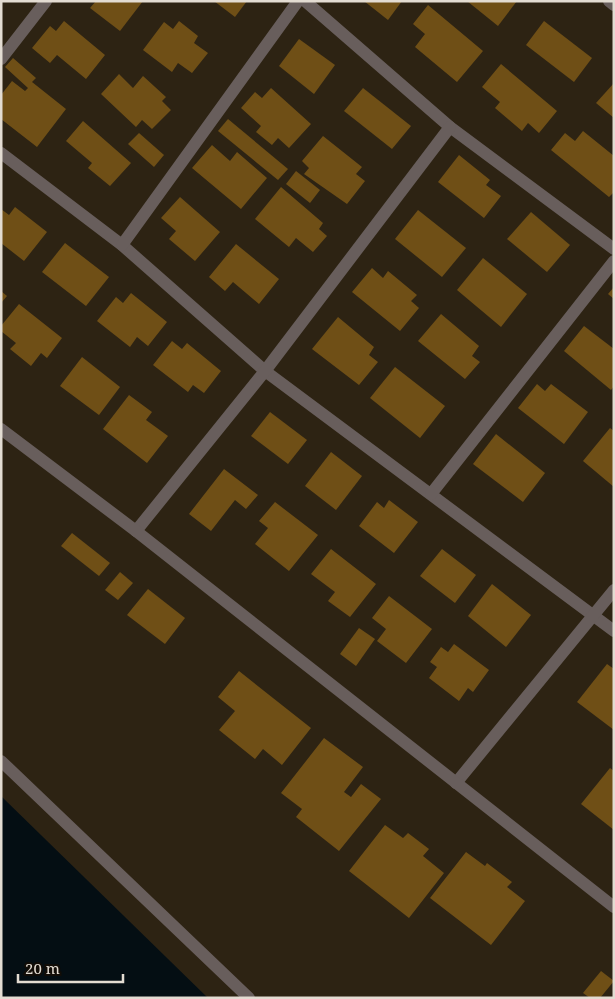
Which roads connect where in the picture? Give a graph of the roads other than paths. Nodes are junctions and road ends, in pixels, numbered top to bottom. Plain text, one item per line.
1 (46, 1) edge
2 (298, 1) edge
3 (305, 1) edge
4 (609, 1) edge
5 (614, 5) edge
6 (1, 59) edge
7 (450, 126) junction
8 (1, 153) edge
9 (122, 245) junction
10 (614, 249) edge
11 (614, 261) edge
12 (265, 371) junction
13 (1, 429) edge
14 (431, 494) junction
15 (136, 531) junction
16 (614, 590) edge
17 (594, 616) junction
18 (614, 632) edge
19 (1, 761) edge
20 (456, 783) junction
21 (614, 907) edge
22 (249, 998) edge

1 - 6 street
2 - 9 street
3 - 7 street
4 - 5 street
7 - 10 street
7 - 12 street
8 - 9 street
9 - 12 street
11 - 14 street
12 - 14 street
12 - 15 street
13 - 15 street
14 - 17 street
15 - 20 street
16 - 17 street
17 - 18 street
17 - 20 street
19 - 22 street
20 - 21 street

